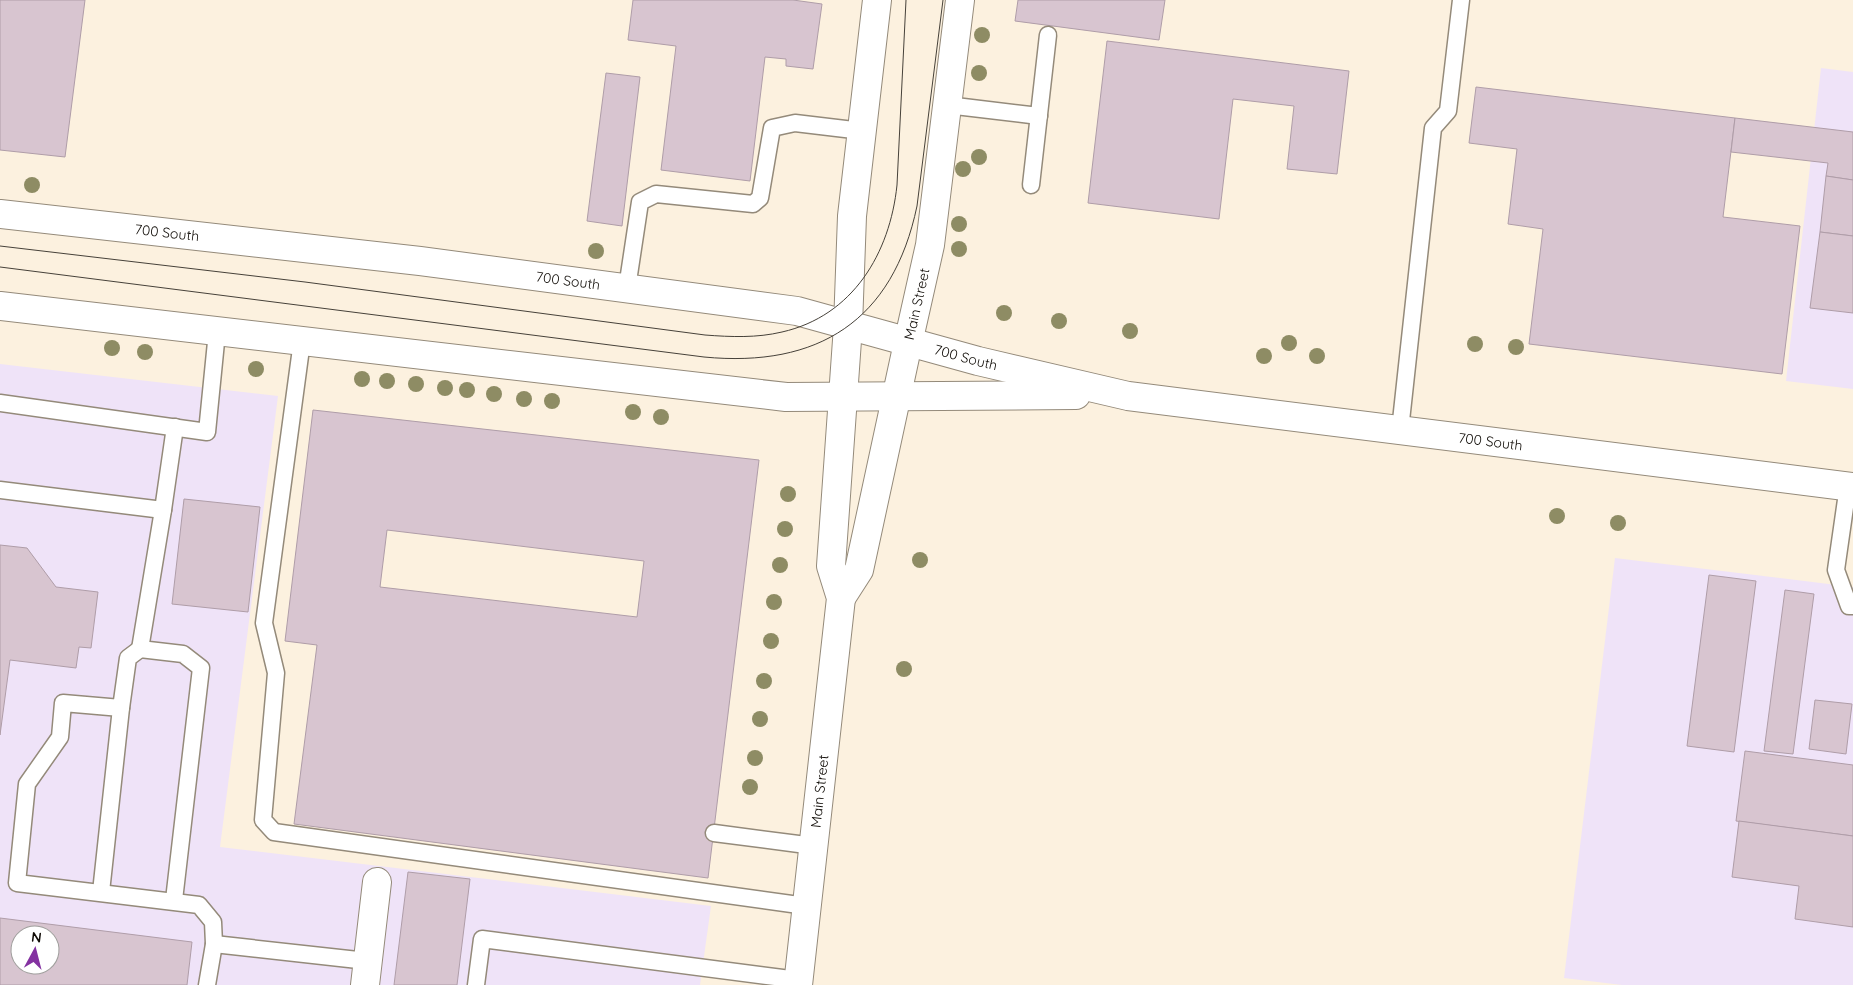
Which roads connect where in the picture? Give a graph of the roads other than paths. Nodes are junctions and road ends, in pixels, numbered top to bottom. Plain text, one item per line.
1 (877, 0) edge
2 (960, 0) edge
3 (1461, 0) edge
4 (1048, 35) dead end
5 (947, 105) junction
6 (1038, 116) junction
7 (862, 131) junction
8 (1031, 185) dead end
9 (0, 214) edge
10 (628, 288) junction
11 (0, 306) edge
12 (848, 326) junction
13 (217, 332) junction
14 (302, 341) junction
15 (908, 343) junction
16 (896, 395) junction
17 (841, 396) junction
18 (1128, 396) junction
19 (0, 403) edge
20 (175, 427) junction
21 (1400, 430) junction
22 (1850, 486) edge
23 (0, 490) edge
24 (164, 510) junction
25 (841, 598) junction
26 (1853, 606) edge
27 (140, 649) junction
28 (121, 708) junction
29 (714, 834) dead end
30 (814, 846) junction
31 (377, 882) dead end
32 (100, 892) junction
33 (174, 900) junction
34 (806, 906) junction
35 (214, 944) junction
36 (366, 973) edge
37 (798, 982) edge
38 (207, 985) edge
39 (476, 985) edge

1 - 7 street, Main Street
2 - 5 street, Main Street
3 - 21 lane
4 - 6 lane
5 - 6 lane
5 - 15 street, Main Street
6 - 8 lane
7 - 10 lane
7 - 12 street, Main Street
9 - 10 street, 700 South
10 - 12 street, 700 South
11 - 13 street, 700 South
12 - 15 street, 700 South
12 - 17 street, Main Street
13 - 14 street, 700 South
13 - 20 lane
14 - 17 street, 700 South
14 - 34 lane
15 - 16 street, Main Street
15 - 18 street, 700 South
16 - 17 street, 700 South
16 - 18 street, 700 South
16 - 25 street, Main Street
17 - 25 street, Main Street
18 - 21 street, 700 South
19 - 20 lane
20 - 24 lane
21 - 22 street, 700 South
22 - 26 lane
23 - 24 lane
24 - 27 lane
25 - 30 street, Main Street
27 - 28 lane
27 - 33 lane
28 - 32 lane
28 - 32 lane
29 - 30 lane
30 - 34 street, Main Street
31 - 36 street
32 - 33 lane
33 - 35 lane
34 - 37 street, Main Street
35 - 36 lane
35 - 38 lane
37 - 39 lane

